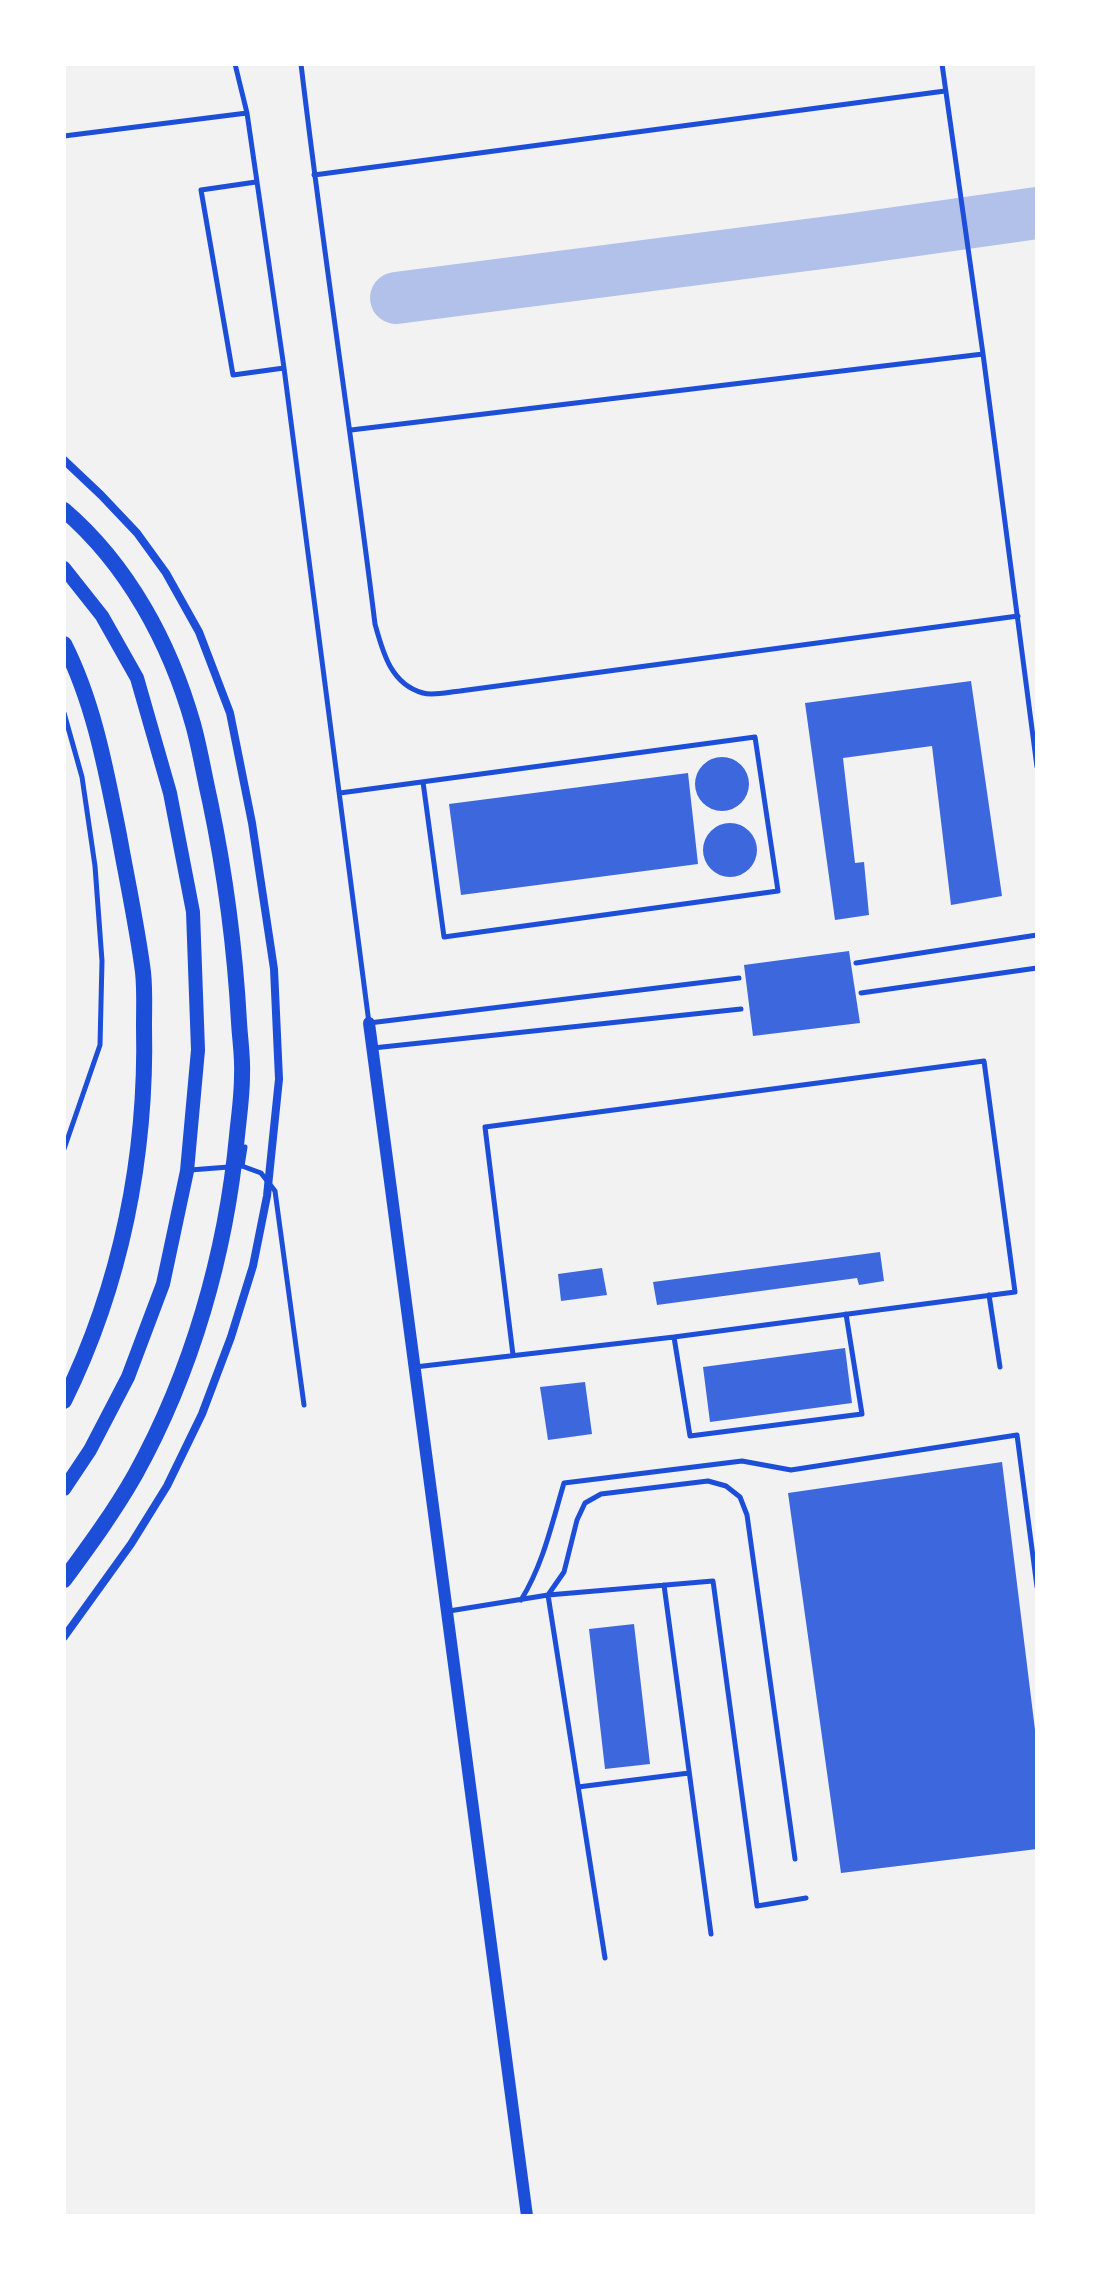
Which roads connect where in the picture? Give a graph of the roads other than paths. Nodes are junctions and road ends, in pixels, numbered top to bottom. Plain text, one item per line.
1 (235, 64) edge
2 (301, 64) edge
3 (942, 64) edge
4 (945, 91) junction
5 (247, 113) junction
6 (64, 136) edge
7 (314, 175) junction
8 (256, 182) junction
9 (983, 354) junction
10 (284, 368) junction
11 (351, 430) junction
12 (64, 460) edge
13 (64, 510) edge
14 (64, 568) edge
15 (1018, 616) junction
16 (64, 644) edge
17 (64, 713) edge
18 (1037, 767) edge
19 (423, 782) junction
20 (340, 793) junction
21 (1037, 935) edge
22 (856, 963) dead end
23 (1037, 968) edge
24 (739, 978) dead end
25 (861, 993) dead end
26 (741, 1009) dead end
27 (369, 1023) junction
28 (372, 1049) junction
29 (245, 1147) dead end
30 (64, 1149) edge
31 (242, 1166) junction
32 (187, 1171) junction
33 (989, 1295) junction
34 (846, 1314) junction
35 (674, 1337) junction
36 (513, 1355) junction
37 (414, 1367) junction
38 (1000, 1367) dead end
39 (64, 1401) edge
40 (304, 1405) dead end
41 (64, 1489) edge
42 (64, 1580) edge
43 (664, 1585) junction
44 (1037, 1587) edge
45 (548, 1595) junction
46 (521, 1600) junction
47 (446, 1611) junction
48 (64, 1637) edge
49 (689, 1773) junction
50 (578, 1787) junction
51 (795, 1859) dead end
52 (806, 1898) dead end
53 (711, 1934) dead end
54 (605, 1958) dead end
55 (527, 2216) edge

1 - 5 lane
2 - 7 lane
3 - 4 lane
4 - 7 lane
4 - 9 lane
5 - 6 lane
5 - 8 lane
7 - 11 lane
8 - 10 lane
8 - 10 lane
9 - 11 lane
9 - 15 lane
10 - 20 lane
11 - 15 lane
12 - 48 street
13 - 42 highway
14 - 32 main road
15 - 18 lane
16 - 39 highway
17 - 30 lane
19 - 19 lane
19 - 20 lane
20 - 27 lane
21 - 22 lane
23 - 25 lane
24 - 27 lane
26 - 28 lane
27 - 28 street
28 - 37 street
29 - 31 lane
31 - 32 lane
31 - 40 lane
32 - 41 main road
33 - 34 lane
33 - 36 lane
33 - 38 lane
34 - 35 lane
34 - 35 lane
35 - 36 lane
36 - 37 lane
37 - 47 street
43 - 45 lane
43 - 49 lane
43 - 52 lane
44 - 46 lane
45 - 46 lane
45 - 50 lane
45 - 51 lane
46 - 47 lane
47 - 55 street
49 - 50 lane
49 - 53 lane
50 - 54 lane

